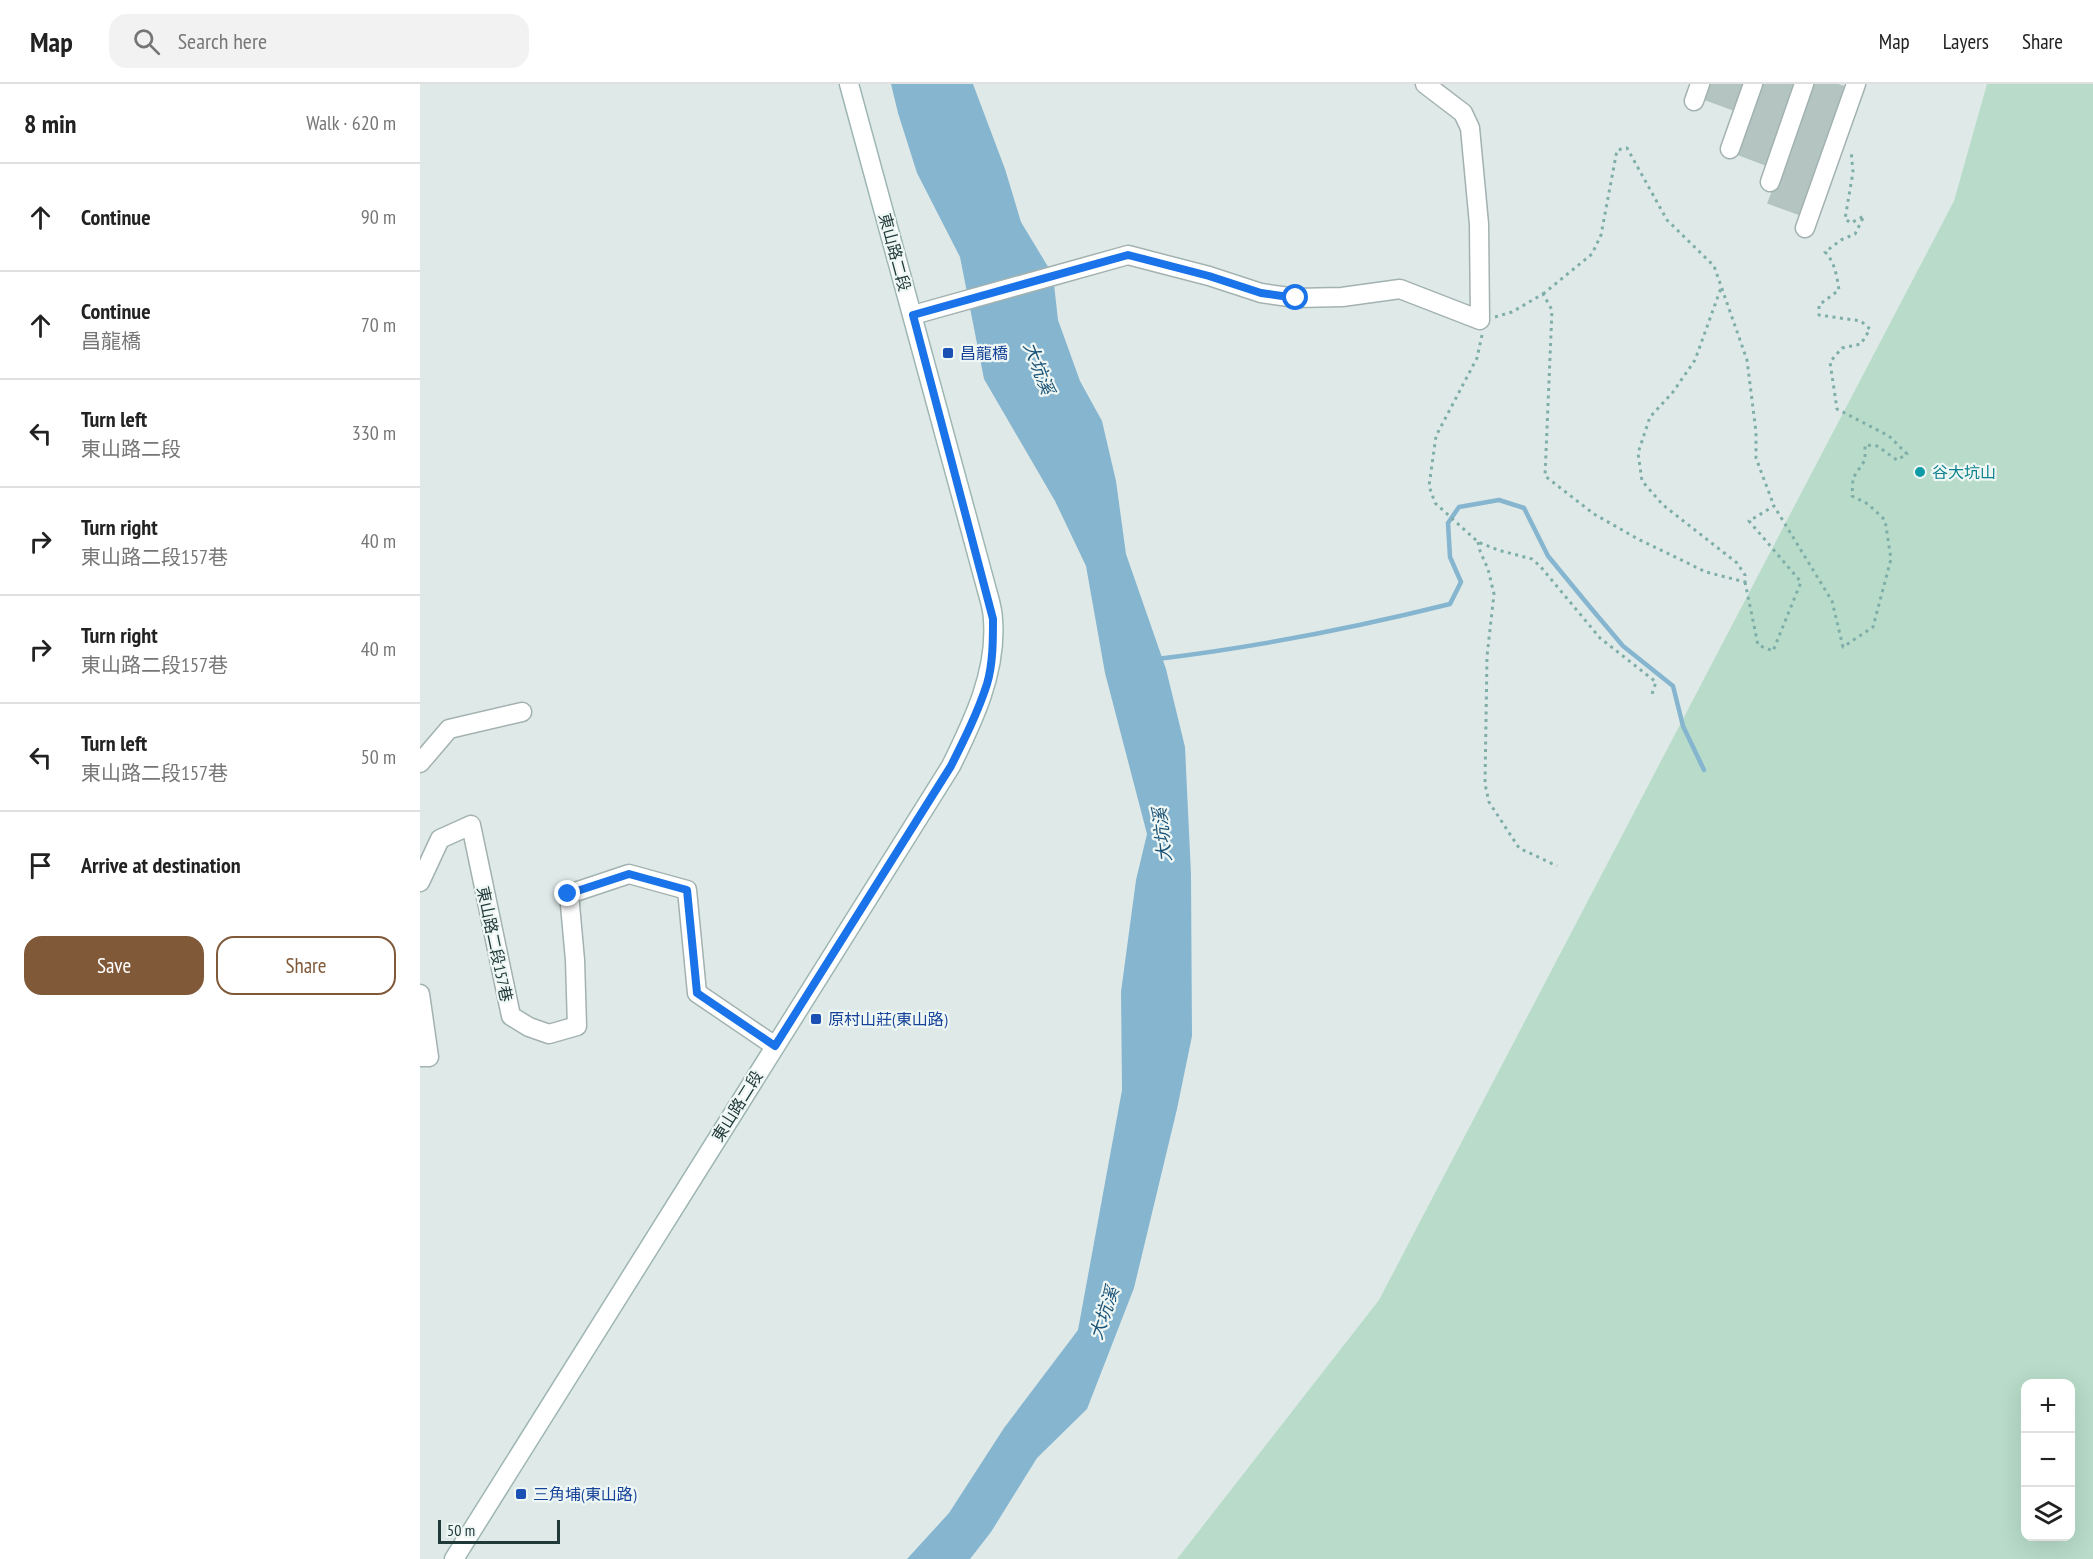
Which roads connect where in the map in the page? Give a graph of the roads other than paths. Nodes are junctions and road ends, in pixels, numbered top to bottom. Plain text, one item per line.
1 (849, 84) edge
2 (1425, 84) edge
3 (1753, 84) edge
4 (1804, 84) edge
5 (1856, 84) edge
6 (1730, 149) dead end
7 (1770, 182) dead end
8 (1805, 228) dead end
9 (913, 315) junction
10 (522, 712) dead end
11 (420, 763) edge
12 (420, 882) edge
13 (420, 994) edge
14 (775, 1046) junction
15 (420, 1057) edge
16 (454, 1559) edge

1 - 9 street, 東山路二段
2 - 9 street
3 - 6 street
4 - 7 street
5 - 8 street
9 - 14 street, 東山路二段
10 - 11 street
12 - 14 street, 東山路二段157巷
13 - 15 street
14 - 16 street, 東山路二段

